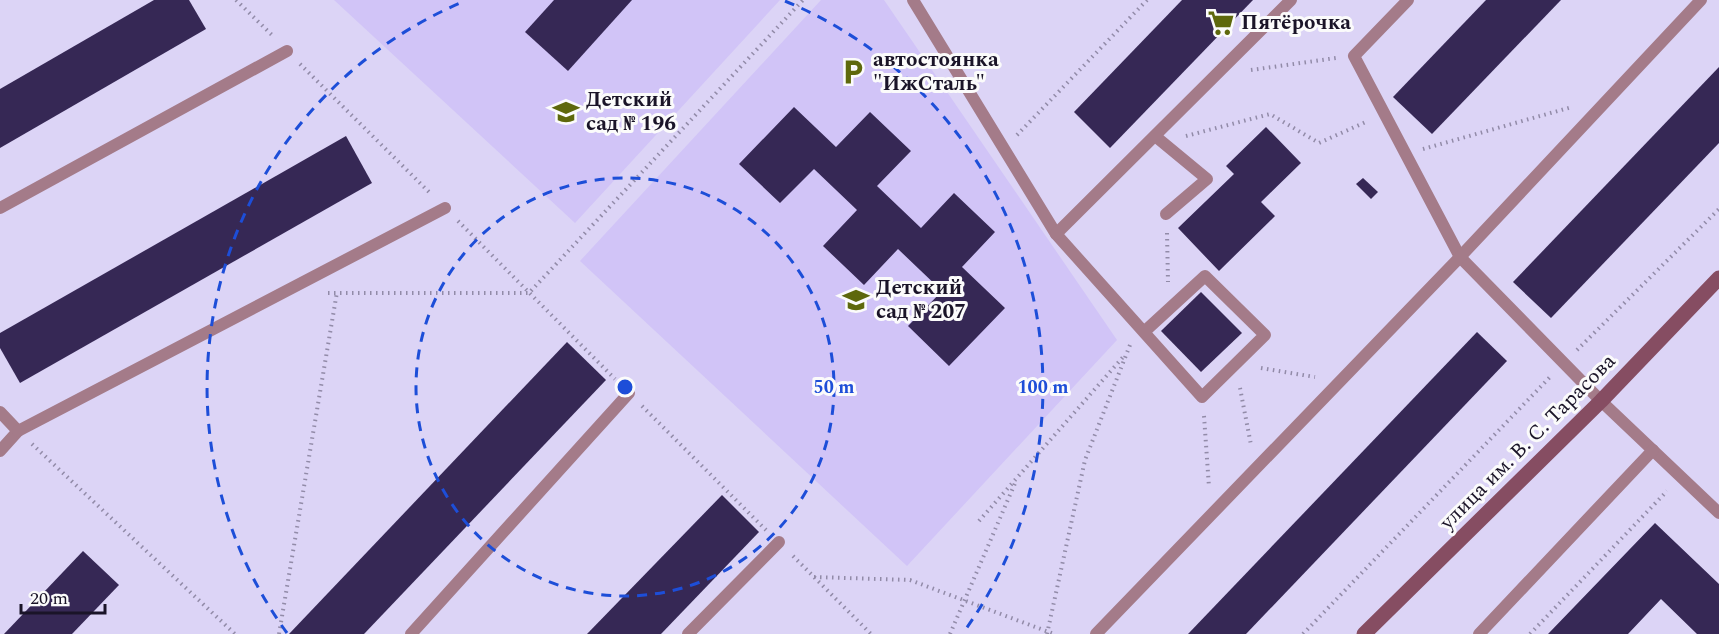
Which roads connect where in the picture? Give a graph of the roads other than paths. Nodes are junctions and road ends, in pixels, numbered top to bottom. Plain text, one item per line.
1 (913, 0) edge
2 (1291, 0) edge
3 (1408, 0) edge
4 (1701, 0) edge
5 (287, 51) road end
6 (1155, 136) junction
7 (0, 208) edge
8 (445, 208) road end
9 (1166, 214) road end
10 (1056, 234) junction
11 (1460, 257) junction
12 (1719, 278) edge
13 (1141, 328) junction
14 (629, 393) road end
15 (1601, 401) junction
16 (0, 412) edge
17 (18, 432) junction
18 (1653, 450) junction
19 (0, 451) edge
20 (1719, 513) edge
21 (778, 542) road end
22 (411, 634) edge
23 (688, 634) edge
24 (1096, 634) edge
25 (1365, 634) edge
26 (1479, 634) edge

1 - 10 lane
2 - 6 lane
3 - 11 lane
4 - 11 lane
5 - 7 lane
6 - 9 lane
6 - 10 lane
8 - 17 lane
10 - 13 lane
11 - 15 lane
11 - 24 lane
12 - 15 main road, улица им. В. С. Тарасова
13 - 13 lane
14 - 22 lane
15 - 18 lane
15 - 25 main road, улица им. В. С. Тарасова
16 - 17 lane
17 - 19 lane
18 - 20 lane
18 - 26 lane
21 - 23 lane

